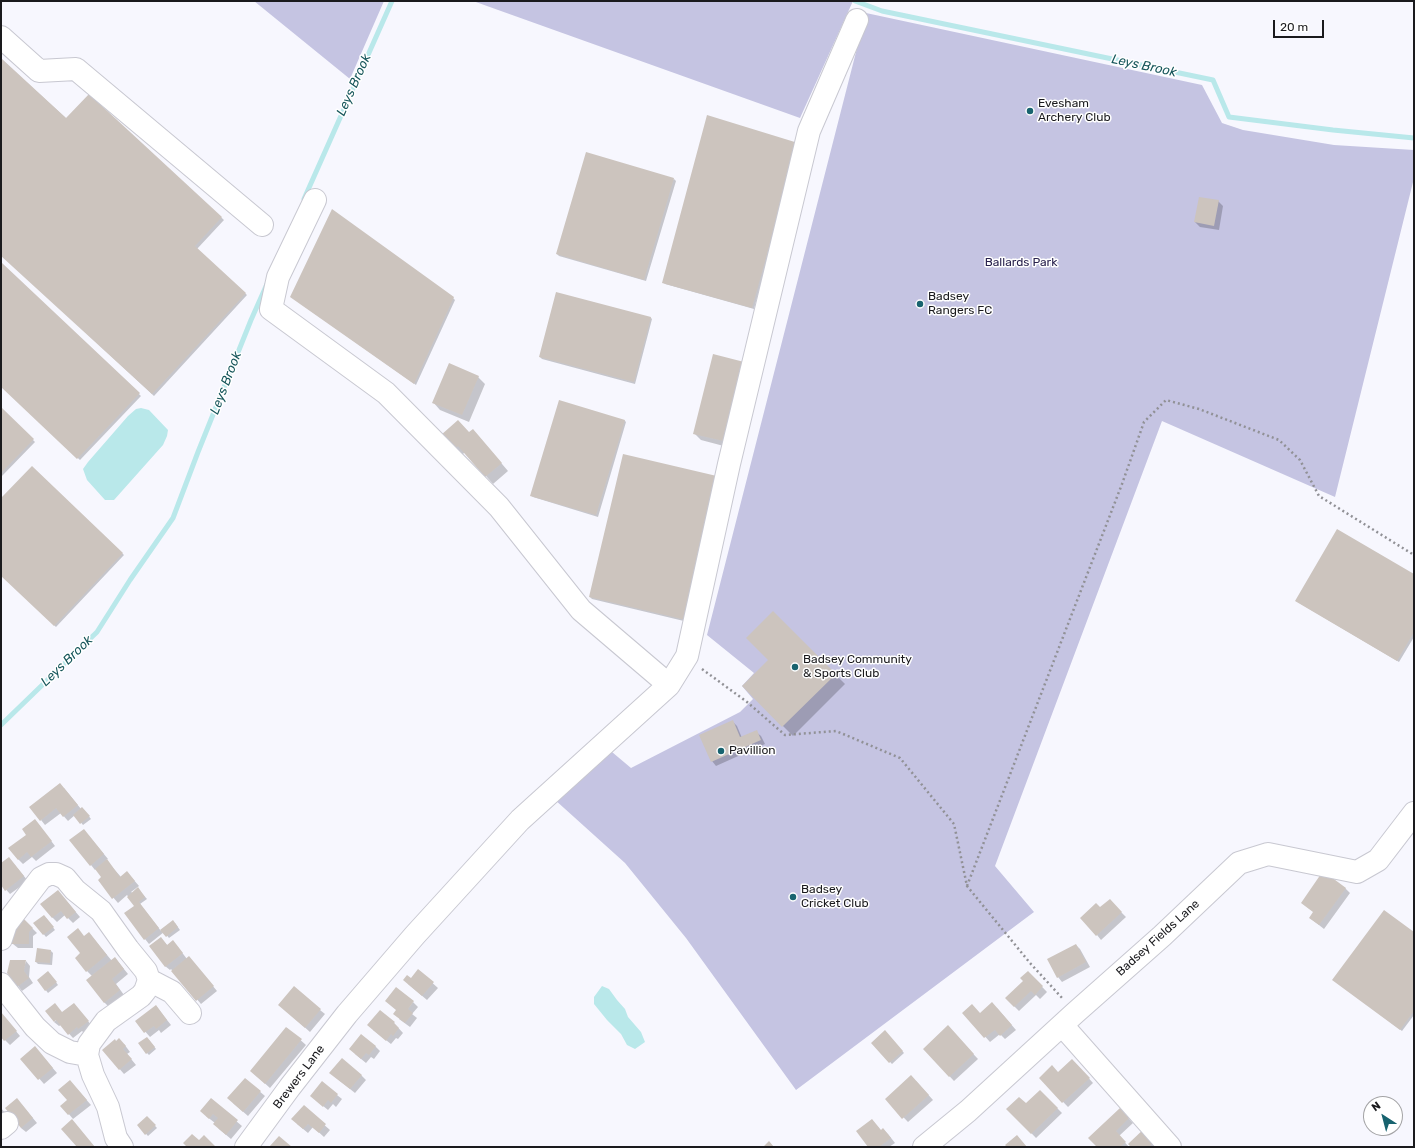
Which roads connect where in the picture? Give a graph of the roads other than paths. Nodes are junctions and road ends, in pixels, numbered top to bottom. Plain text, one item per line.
1 (857, 20) dead end
2 (1, 37) edge
3 (315, 200) dead end
4 (262, 225) dead end
5 (669, 685) junction
6 (1414, 813) edge
7 (1, 939) edge
8 (149, 980) junction
9 (1, 984) edge
10 (190, 1013) dead end
11 (1069, 1019) junction
12 (87, 1055) junction
13 (122, 1147) edge
14 (246, 1147) edge
15 (924, 1147) edge
16 (1170, 1147) edge

1 - 5 street, Brewers Lane
2 - 4 street
3 - 5 street
5 - 14 street, Brewers Lane
6 - 11 street, Badsey Fields Lane
7 - 8 street
8 - 10 street
8 - 12 street
9 - 12 street
11 - 15 street, Badsey Fields Lane
11 - 16 street
12 - 13 street

